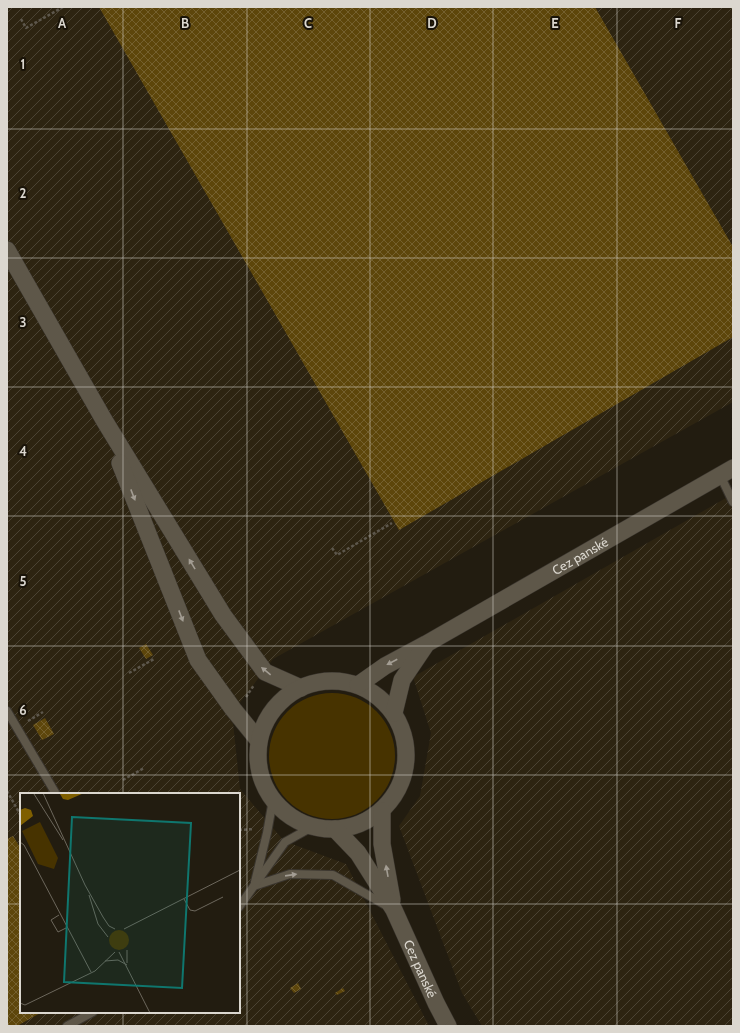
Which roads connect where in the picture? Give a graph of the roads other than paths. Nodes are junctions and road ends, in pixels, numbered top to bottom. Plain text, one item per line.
1 (7, 250) edge
2 (104, 420) junction
3 (727, 471) edge
4 (733, 502) edge
5 (426, 644) junction
6 (358, 685) junction
7 (301, 688) junction
8 (7, 710) edge
9 (394, 713) junction
10 (259, 741) junction
11 (55, 793) edge
12 (273, 800) junction
13 (382, 811) junction
14 (312, 827) junction
15 (335, 829) junction
16 (254, 886) junction
17 (240, 906) edge
18 (394, 910) junction
19 (91, 1013) edge
20 (67, 1026) edge
21 (448, 1026) edge

1 - 2 street
7 -> 2 street
2 -> 10 street
3 - 4 lane
3 - 5 street, Cez panské
5 -> 6 street, Cez panské
5 - 9 street, Cez panské
6 - 7 street
6 - 9 street
7 - 10 street
8 - 11 lane
9 - 13 street
10 - 12 street
12 - 14 street
12 - 16 lane
13 - 15 street
18 -> 13 street, Cez panské
14 - 15 street
14 - 16 lane
15 - 18 street, Cez panské
16 - 17 lane
16 -> 18 lane
18 - 21 street, Cez panské
19 - 20 lane

